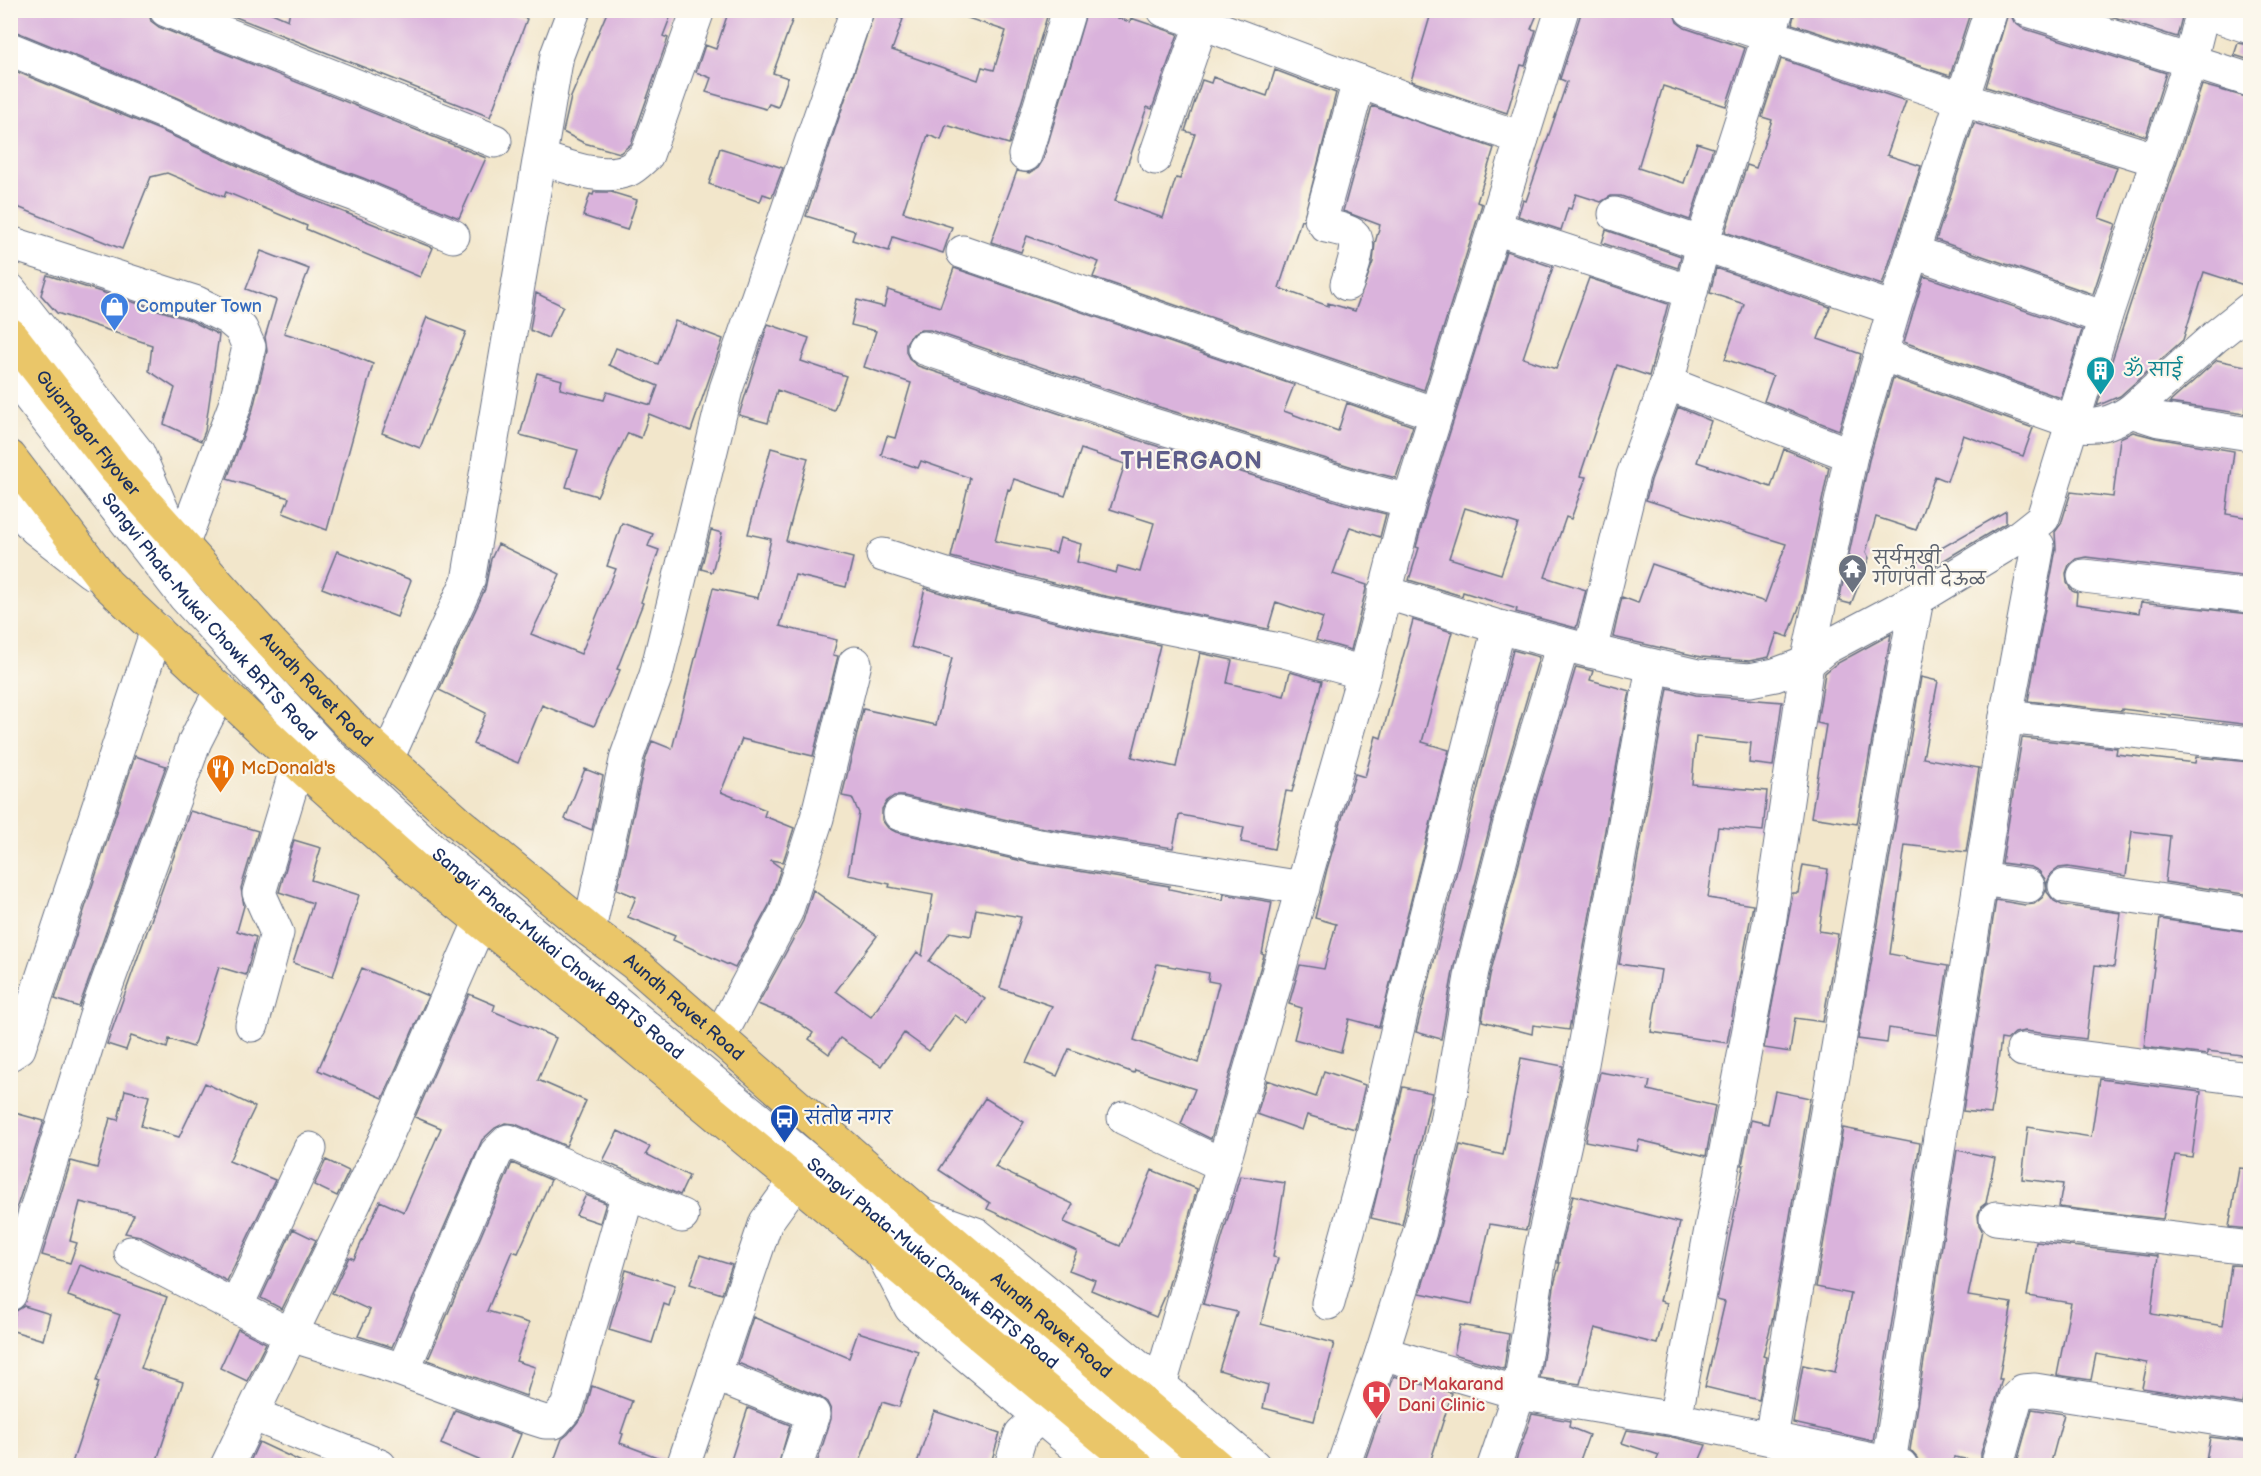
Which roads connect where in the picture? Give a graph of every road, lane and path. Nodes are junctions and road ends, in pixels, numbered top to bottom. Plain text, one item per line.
1 (166, 10) edge
2 (574, 10) edge
3 (698, 10) edge
4 (857, 10) edge
5 (1069, 10) edge
6 (1164, 10) edge
7 (1562, 10) edge
8 (1691, 10) edge
9 (1991, 10) edge
10 (2028, 10) edge
11 (2202, 11) edge
12 (1204, 17) edge
13 (1773, 24) edge
14 (2250, 27) edge
15 (10, 49) edge
16 (2190, 62) junction
17 (2250, 80) edge
18 (1359, 81) junction
19 (1961, 99) junction
20 (1522, 138) junction
21 (495, 141) dead end
22 (1025, 155) dead end
23 (540, 158) junction
24 (1155, 158) dead end
25 (2158, 160) junction
26 (1615, 214) dead end
27 (1495, 228) junction
28 (453, 236) dead end
29 (10, 243) edge
30 (1702, 243) junction
31 (963, 252) dead end
32 (1913, 252) junction
33 (1347, 284) dead end
34 (10, 290) edge
35 (1691, 292) junction
36 (1894, 309) junction
37 (2250, 309) edge
38 (2105, 318) junction
39 (10, 334) edge
40 (924, 348) dead end
41 (1881, 354) junction
42 (10, 372) edge
43 (1667, 383) junction
44 (2131, 411) junction
45 (1436, 414) junction
46 (2072, 423) junction
47 (2250, 434) edge
48 (1851, 455) junction
49 (10, 457) edge
50 (107, 477) junction
51 (1409, 501) junction
52 (10, 502) edge
53 (176, 536) junction
54 (2019, 537) junction
55 (883, 555) dead end
56 (2084, 576) dead end
57 (107, 584) junction
58 (1384, 592) junction
59 (2250, 596) edge
60 (1917, 599) junction
61 (1499, 627) junction
62 (157, 630) junction
63 (1576, 647) junction
64 (855, 663) dead end
65 (1806, 663) junction
66 (1653, 666) junction
67 (1364, 673) junction
68 (221, 690) junction
69 (2006, 717) junction
70 (2250, 744) edge
71 (387, 759) junction
72 (298, 763) junction
73 (900, 814) dead end
74 (1981, 879) junction
75 (2028, 886) dead end
76 (2065, 886) dead end
77 (1303, 888) junction
78 (2250, 914) edge
79 (481, 920) junction
80 (589, 930) junction
81 (252, 1026) dead end
82 (719, 1038) junction
83 (2023, 1050) dead end
84 (10, 1054) edge
85 (2250, 1078) edge
86 (1124, 1118) dead end
87 (310, 1149) dead end
88 (1223, 1165) junction
89 (795, 1182) junction
90 (628, 1193) junction
91 (921, 1215) junction
92 (682, 1216) dead end
93 (1996, 1218) dead end
94 (2250, 1248) edge
95 (131, 1253) dead end
96 (882, 1253) junction
97 (10, 1294) edge
98 (1329, 1304) dead end
99 (236, 1307) junction
100 (291, 1335) junction
101 (1382, 1353) junction
102 (403, 1370) junction
103 (714, 1374) junction
104 (1160, 1385) junction
105 (1519, 1393) junction
106 (252, 1414) junction
107 (1040, 1416) junction
108 (1675, 1419) junction
109 (2250, 1424) edge
110 (1771, 1438) junction
111 (1830, 1458) edge
112 (1999, 1458) dead end
113 (1895, 1464) edge
114 (227, 1466) edge
115 (380, 1466) edge
116 (683, 1466) edge
117 (796, 1466) edge
118 (1011, 1466) edge
119 (1099, 1466) edge
120 (1137, 1466) edge
121 (1178, 1466) edge
122 (1217, 1466) edge
123 (1254, 1466) edge
124 (1342, 1466) edge
125 (1494, 1466) edge

1 - 21 street
2 - 23 street
3 - 23 street
4 - 80 street
5 - 22 street
6 - 12 street
7 - 20 street
8 - 13 street
9 - 19 street
10 - 16 street
11 - 14 street
11 - 16 street
12 - 18 street
12 - 24 street
13 - 19 street
13 - 30 street
15 - 28 street
16 - 17 street
16 - 25 street
18 - 20 street
18 - 33 street
19 - 25 street
19 - 32 street
20 - 27 street
23 - 71 street
25 - 38 street
26 - 30 street
27 - 35 street
27 - 45 street
29 - 53 street
30 - 35 street
30 - 36 street
31 - 45 street
32 - 36 street
32 - 38 street
34 - 53 street
35 - 43 street
36 - 41 street
37 - 44 street
38 - 46 street
39 - 50 main road, Gujarnagar Flyover
40 - 51 street
41 - 46 street
41 - 48 street
42 - 50 street, Sangvi Phata-Mukai Chowk BRTS Road
43 - 48 street
43 - 63 street
44 - 46 street
44 - 47 street
45 - 51 street
46 - 54 street
48 - 65 street
49 - 57 main road
50 - 53 main road, Gujarnagar Flyover
50 - 121 street, Sangvi Phata-Mukai Chowk BRTS Road
51 - 58 street
52 - 57 street
53 - 71 main road, Aundh Ravet Road
54 - 60 street
54 - 69 street
55 - 67 street
56 - 59 street
57 - 62 main road
58 - 61 street
58 - 67 street
60 - 65 street
60 - 110 street
61 - 63 street
61 - 98 street
62 - 68 main road
62 - 84 street
63 - 66 street
63 - 101 street
64 - 82 street
65 - 66 street
65 - 108 street
66 - 105 street
67 - 77 street
68 - 72 main road
68 - 97 street
69 - 70 street
69 - 74 street
71 - 80 main road, Aundh Ravet Road
72 - 79 main road
72 - 81 street
73 - 77 street
74 - 75 street
74 - 113 street
76 - 78 street
77 - 88 street
79 - 89 main road
79 - 100 street
80 - 82 main road, Aundh Ravet Road
82 - 91 main road, Aundh Ravet Road
83 - 85 street
86 - 88 street
87 - 99 street
88 - 104 street
89 - 96 main road
89 - 103 street
90 - 92 street
90 - 102 street
90 - 102 street
91 - 104 street
91 - 122 main road, Aundh Ravet Road
93 - 94 street
95 - 99 street
96 - 107 street
96 - 120 main road
99 - 100 street
100 - 102 street
100 - 106 street
101 - 105 street
101 - 124 street
103 - 116 street
103 - 117 street
104 - 123 street
105 - 108 street
105 - 125 street
106 - 114 street
106 - 115 street
107 - 118 street
107 - 119 street
108 - 110 street
109 - 112 street
110 - 111 street
111 - 113 street

